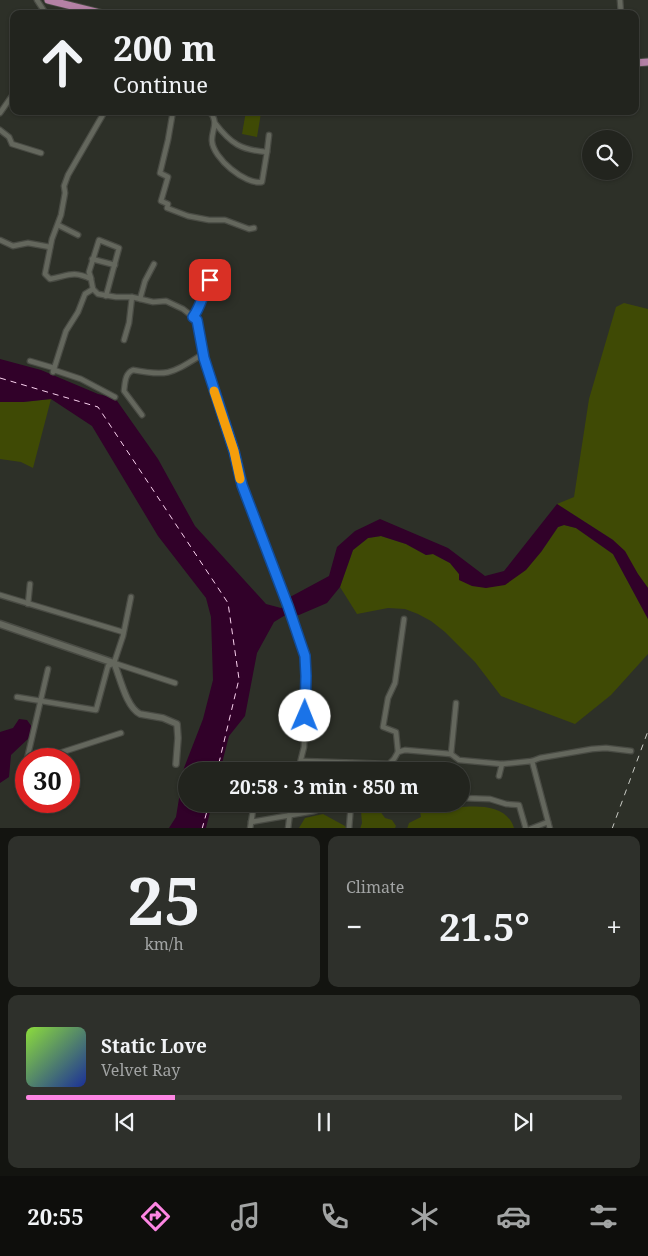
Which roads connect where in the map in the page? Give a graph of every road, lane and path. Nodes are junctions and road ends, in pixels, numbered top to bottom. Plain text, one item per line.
1 (48, 0) edge
2 (88, 10) edge
3 (10, 99) edge
4 (0, 113) edge
5 (103, 115) edge
6 (172, 115) edge
7 (213, 115) edge
8 (215, 123) junction
9 (0, 130) edge
10 (221, 131) junction
11 (214, 132) junction
12 (269, 135) dead end
13 (267, 152) junction
14 (41, 153) dead end
15 (58, 225) junction
16 (254, 228) dead end
17 (78, 234) dead end
18 (0, 240) edge
19 (50, 247) junction
20 (92, 259) junction
21 (154, 264) dead end
22 (115, 265) junction
23 (91, 278) junction
24 (210, 280) dead end
25 (93, 289) junction
26 (106, 296) junction
27 (132, 297) junction
28 (140, 299) junction
29 (193, 317) junction
30 (124, 340) dead end
31 (203, 354) junction
32 (30, 361) dead end
33 (54, 370) junction
34 (115, 397) dead end
35 (142, 415) dead end
36 (30, 584) dead end
37 (0, 595) edge
38 (131, 597) dead end
39 (28, 604) junction
40 (404, 619) dead end
41 (0, 624) edge
42 (123, 632) junction
43 (114, 663) junction
44 (48, 669) dead end
45 (175, 683) dead end
46 (17, 697) dead end
47 (42, 701) junction
48 (456, 703) dead end
49 (121, 733) dead end
50 (30, 748) edge
51 (75, 748) edge
52 (631, 751) dead end
53 (398, 752) junction
54 (451, 754) junction
55 (302, 761) joint
56 (532, 761) junction
57 (327, 762) edge
58 (390, 762) edge
59 (176, 764) dead end
60 (502, 764) junction
61 (499, 776) dead end
62 (470, 798) edge
63 (253, 812) edge
64 (290, 812) edge
65 (308, 812) edge
66 (350, 812) edge
67 (289, 815) junction
68 (251, 822) junction
69 (548, 822) junction
70 (250, 828) edge
71 (288, 828) edge
72 (349, 828) edge
73 (528, 828) edge
74 (550, 828) edge

1 - 2 main road
3 - 4 street
5 - 15 street
6 - 16 street
7 - 8 street
8 - 10 street
8 - 11 street
9 - 14 street
10 - 11 street
10 - 13 street
11 - 13 street
12 - 13 street
15 - 17 street
15 - 19 street
18 - 19 street
19 - 23 street
20 - 22 street
20 - 22 street
20 - 23 street
21 - 28 street
22 - 26 street
23 - 25 street
24 - 29 street
25 - 26 street
25 - 33 street
26 - 27 street
27 - 28 street
27 - 30 street
28 - 29 street
29 - 31 street
31 - 35 street
31 - 55 street
32 - 33 street
33 - 34 street
36 - 39 street
37 - 39 street
38 - 42 street
39 - 42 street
40 - 53 street
41 - 43 main road
42 - 43 street
43 - 45 street
43 - 47 street
43 - 59 street
44 - 47 street
46 - 47 street
47 - 50 street
48 - 54 street
49 - 51 street
52 - 56 street
53 - 54 street
53 - 58 street
54 - 60 street
55 - 57 street
56 - 60 street
56 - 69 street
60 - 61 street
62 - 73 street
63 - 68 street
64 - 67 street
65 - 67 street
66 - 72 street
67 - 68 street
67 - 71 street
68 - 70 street
69 - 73 street
69 - 74 street

